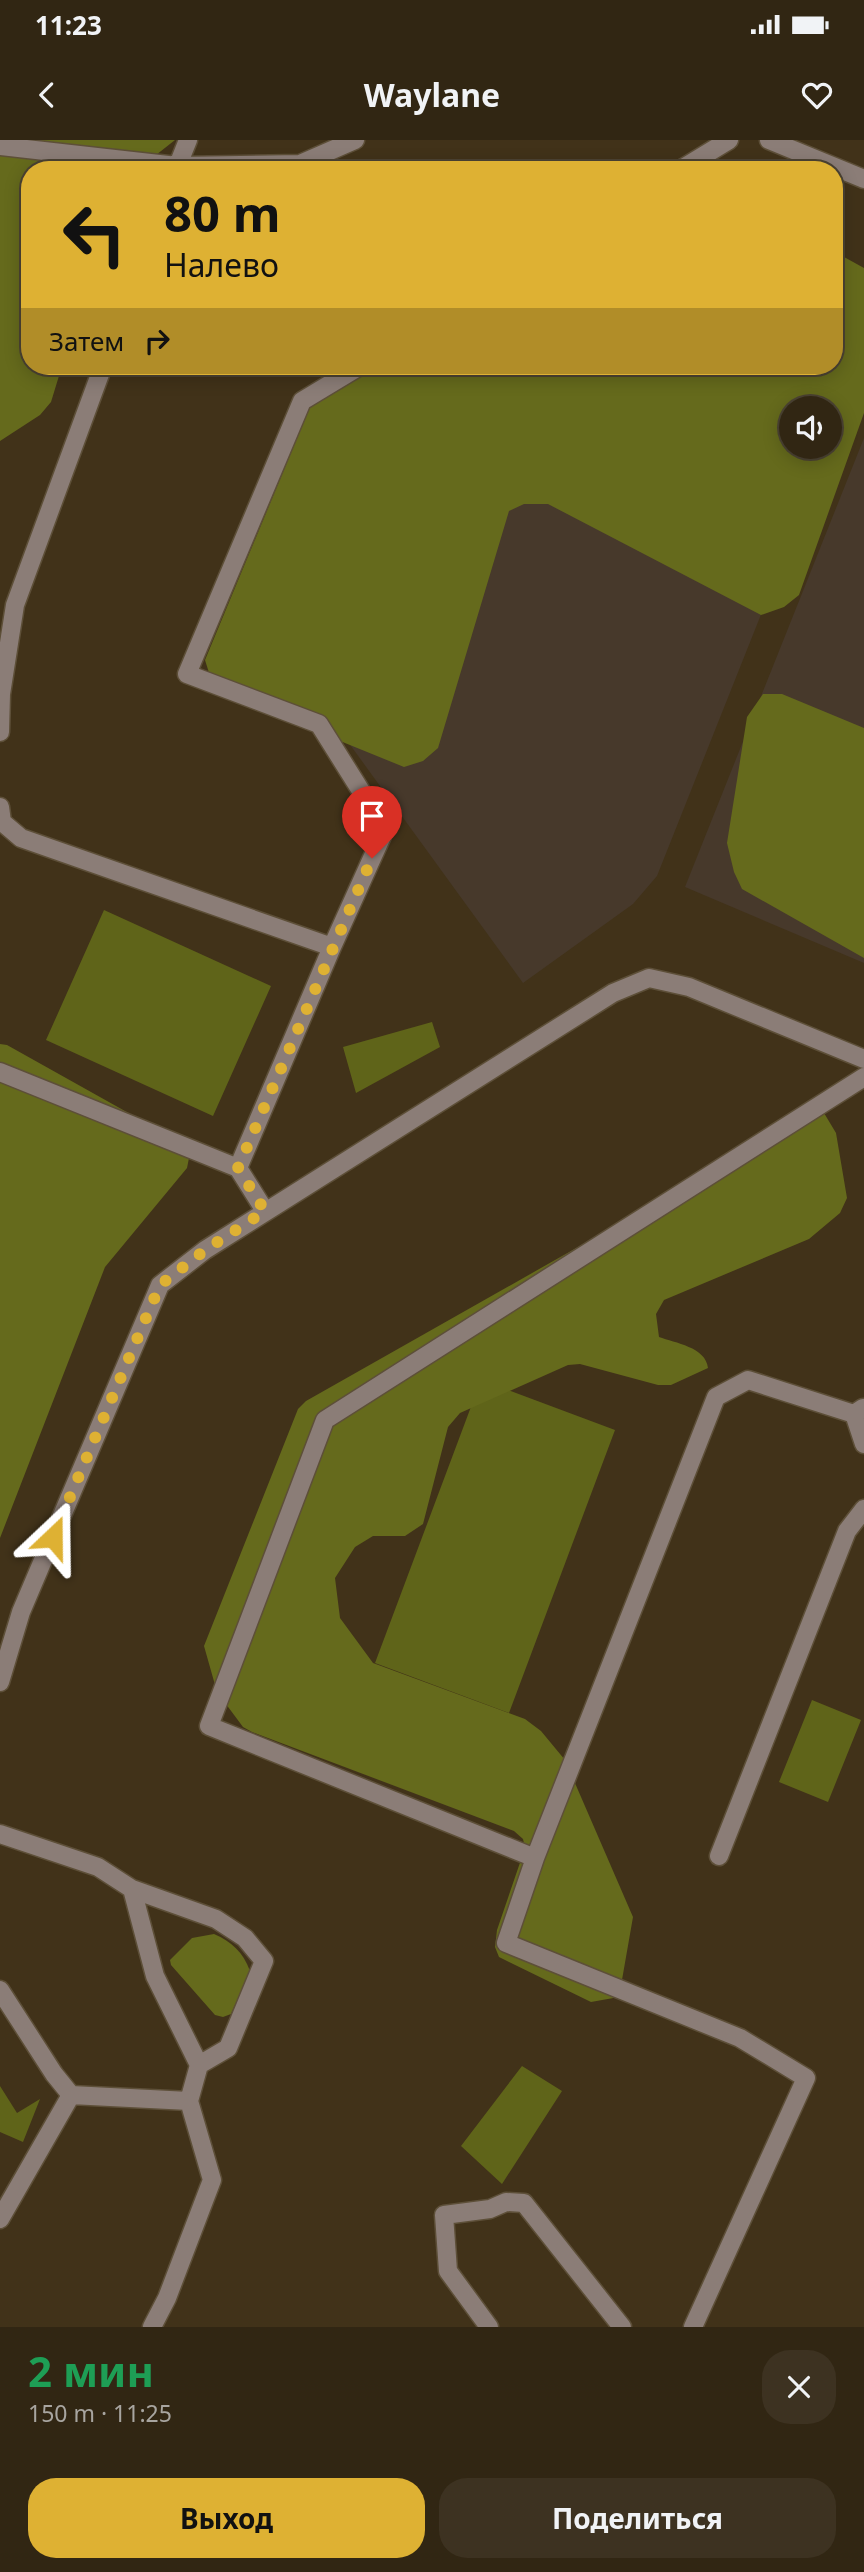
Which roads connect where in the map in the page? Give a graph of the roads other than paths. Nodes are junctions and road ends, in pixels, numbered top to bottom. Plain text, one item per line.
1 (188, 140) edge
2 (355, 140) edge
3 (729, 140) edge
4 (769, 140) edge
5 (0, 146) edge
6 (121, 161) edge
7 (180, 161) edge
8 (307, 161) edge
9 (695, 161) edge
10 (820, 161) edge
11 (843, 170) edge
12 (864, 179) edge
13 (100, 375) edge
14 (345, 375) edge
15 (0, 732) edge
16 (0, 807) edge
17 (331, 947) junction
18 (864, 1059) edge
19 (0, 1072) edge
20 (864, 1077) edge
21 (238, 1168) junction
22 (265, 1211) junction
23 (859, 1410) edge
24 (864, 1444) edge
25 (864, 1509) edge
26 (0, 1682) edge
27 (0, 1834) edge
28 (719, 1856) dead end
29 (535, 1857) junction
30 (132, 1889) junction
31 (0, 1990) edge
32 (199, 2065) junction
33 (71, 2095) junction
34 (189, 2101) junction
35 (0, 2219) edge
36 (152, 2327) edge
37 (489, 2327) edge
38 (622, 2327) edge
39 (694, 2327) edge

1 - 7 lane
2 - 8 lane
3 - 9 lane
4 - 10 lane
5 - 6 lane
11 - 12 lane
13 - 15 lane
14 - 17 lane
16 - 17 lane
17 - 21 lane
18 - 22 lane
19 - 21 lane
20 - 29 lane
21 - 22 lane
22 - 26 lane
23 - 24 lane
23 - 29 lane
25 - 28 lane
27 - 30 lane
29 - 39 lane
30 - 32 lane
30 - 32 lane
31 - 33 lane
32 - 34 lane
33 - 34 lane
33 - 35 lane
34 - 36 lane
37 - 38 lane

